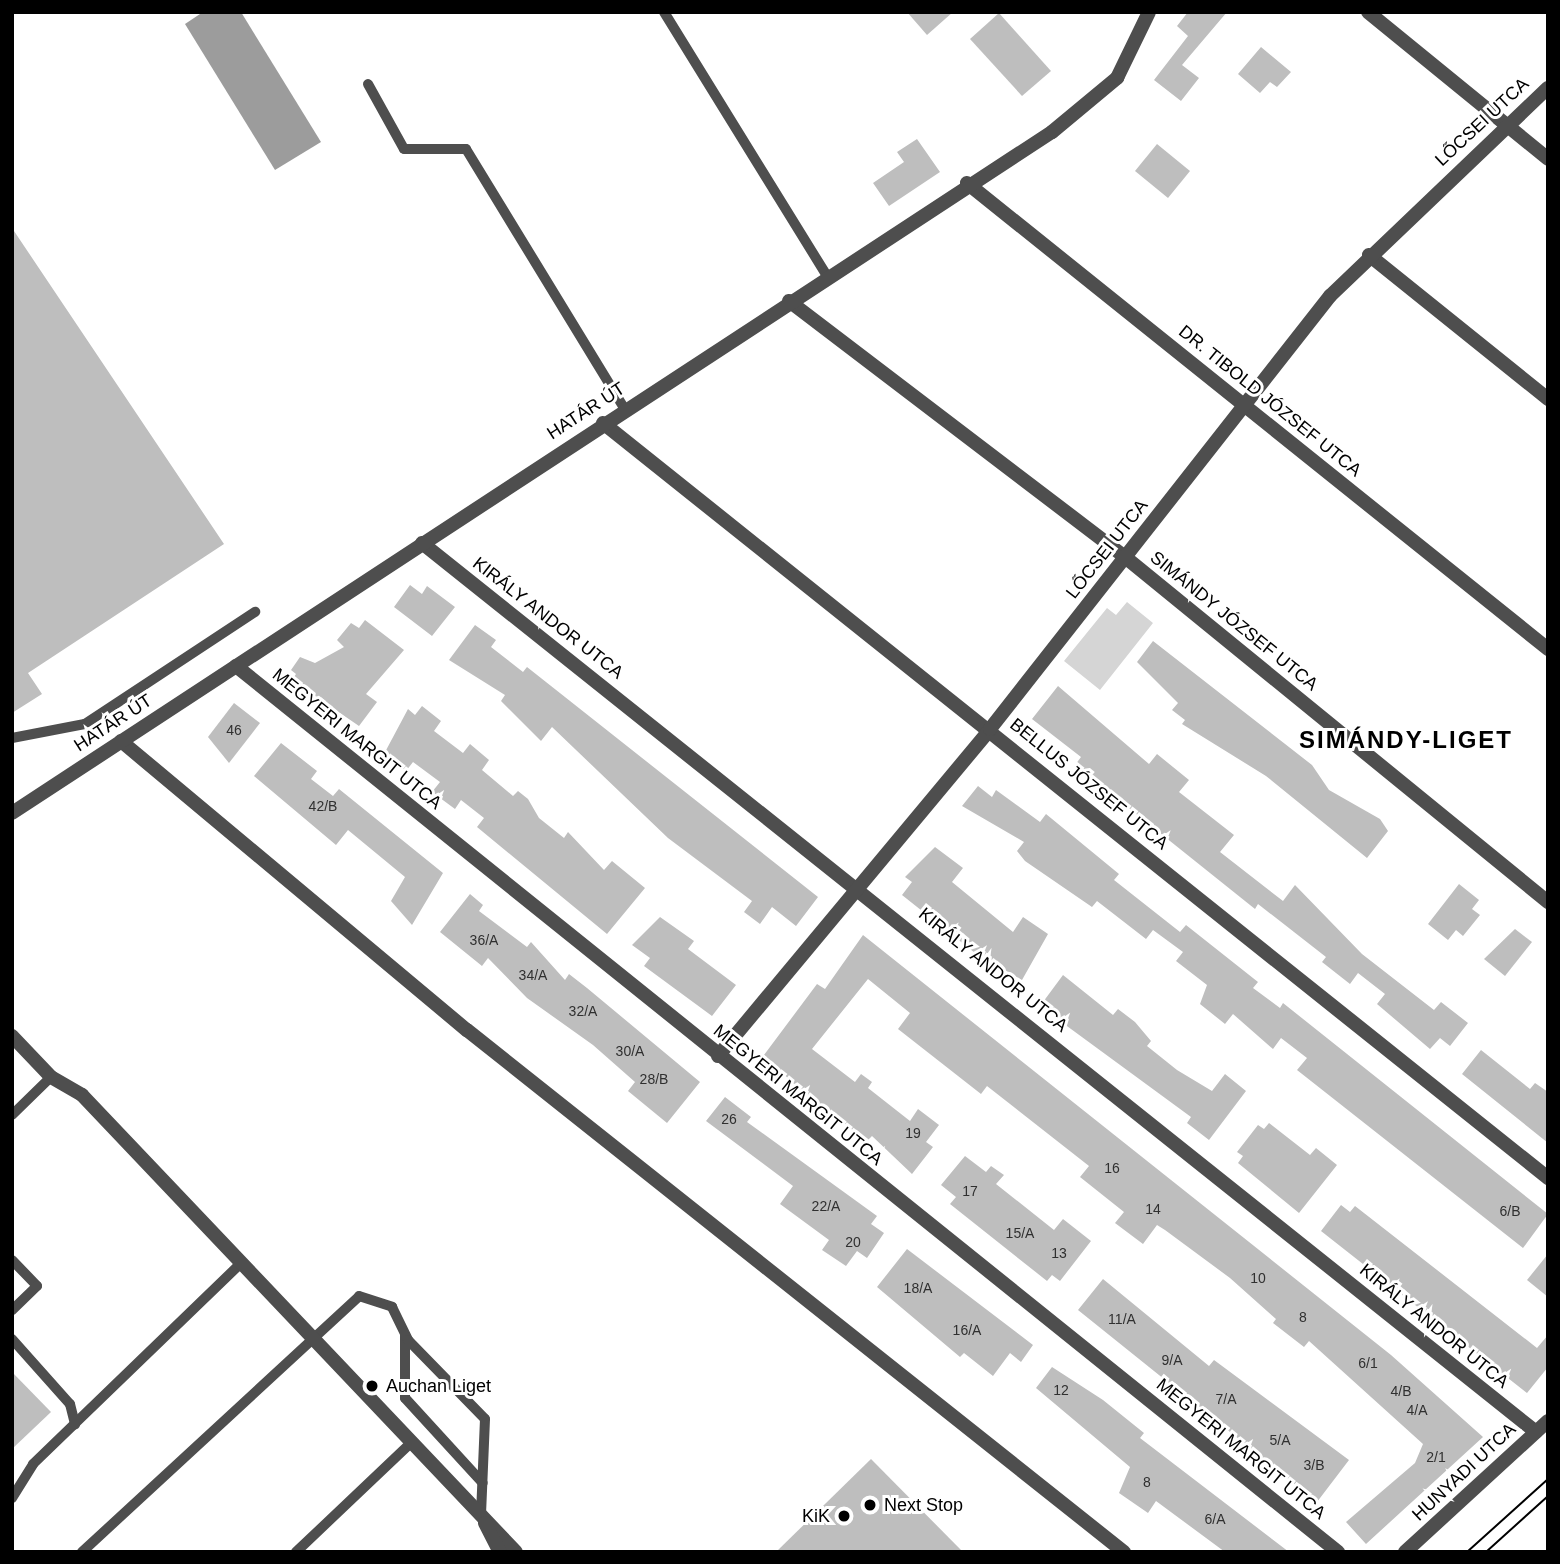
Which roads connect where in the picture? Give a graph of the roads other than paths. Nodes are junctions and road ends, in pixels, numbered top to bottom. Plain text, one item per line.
1 (664, 12) edge
2 (1149, 12) edge
3 (1368, 12) edge
4 (369, 84) dead end
5 (1548, 88) edge
6 (1507, 126) junction
7 (1548, 159) edge
8 (967, 183) junction
9 (1368, 255) junction
10 (827, 276) junction
11 (789, 301) junction
12 (1548, 399) edge
13 (1243, 404) junction
14 (625, 409) junction
15 (603, 423) junction
16 (422, 543) junction
17 (1125, 557) junction
18 (255, 612) dead end
19 (1548, 649) edge
20 (236, 666) junction
21 (990, 729) junction
22 (12, 738) edge
23 (121, 741) junction
24 (12, 813) edge
25 (860, 887) junction
26 (1548, 902) edge
27 (12, 1035) edge
28 (718, 1056) junction
29 (51, 1077) junction
30 (12, 1115) edge
31 (1548, 1178) edge
32 (12, 1260) edge
33 (240, 1264) junction
34 (12, 1310) edge
35 (405, 1334) junction
36 (12, 1339) edge
37 (309, 1339) junction
38 (1548, 1421) edge
39 (75, 1424) junction
40 (1536, 1432) junction
41 (410, 1444) junction
42 (483, 1483) junction
43 (12, 1498) edge
44 (481, 1515) junction
45 (82, 1552) edge
46 (296, 1552) edge
47 (500, 1552) edge
48 (516, 1552) edge
49 (1124, 1552) edge
50 (1338, 1552) edge
51 (1405, 1552) edge

1 - 10 lane
2 - 8 street, HATÁR ÚT
3 - 6 street
4 - 14 lane
5 - 6 street, LŐCSEI UTCA
6 - 7 street
6 - 9 street, LŐCSEI UTCA
8 - 10 street, HATÁR ÚT
8 - 13 street, DR. TIBOLD JÓZSEF UTCA
9 - 12 street
9 - 13 street, LŐCSEI UTCA
10 - 11 street, HATÁR ÚT
11 - 14 street, HATÁR ÚT
11 - 17 street, SIMÁNDY JÓZSEF UTCA
13 - 17 street, LŐCSEI UTCA
13 - 19 street, DR. TIBOLD JÓZSEF UTCA
14 - 15 street, HATÁR ÚT
15 - 16 street, HATÁR ÚT
15 - 21 street, BELLUS JÓZSEF UTCA
16 - 20 street, HATÁR ÚT
16 - 25 street, KIRÁLY ANDOR UTCA
17 - 21 street, LŐCSEI UTCA
17 - 26 street, SIMÁNDY JÓZSEF UTCA
18 - 22 lane
20 - 23 street, HATÁR ÚT
20 - 28 street, MEGYERI MARGIT UTCA
21 - 25 street, LŐCSEI UTCA
21 - 31 street, BELLUS JÓZSEF UTCA
23 - 24 street, HATÁR ÚT
23 - 49 street
25 - 28 street, LŐCSEI UTCA
25 - 40 street, KIRÁLY ANDOR UTCA
27 - 29 street
28 - 50 street, MEGYERI MARGIT UTCA
29 - 30 lane
29 - 33 street
32 - 34 lane
33 - 37 street
33 - 39 lane
35 - 37 lane
35 - 42 lane
35 - 42 lane
36 - 39 lane
37 - 41 street
37 - 45 lane
38 - 40 street, HUNYADI UTCA
39 - 43 lane
40 - 51 street, HUNYADI UTCA
41 - 44 street
41 - 46 lane
42 - 44 lane
44 - 47 street
44 - 48 street

